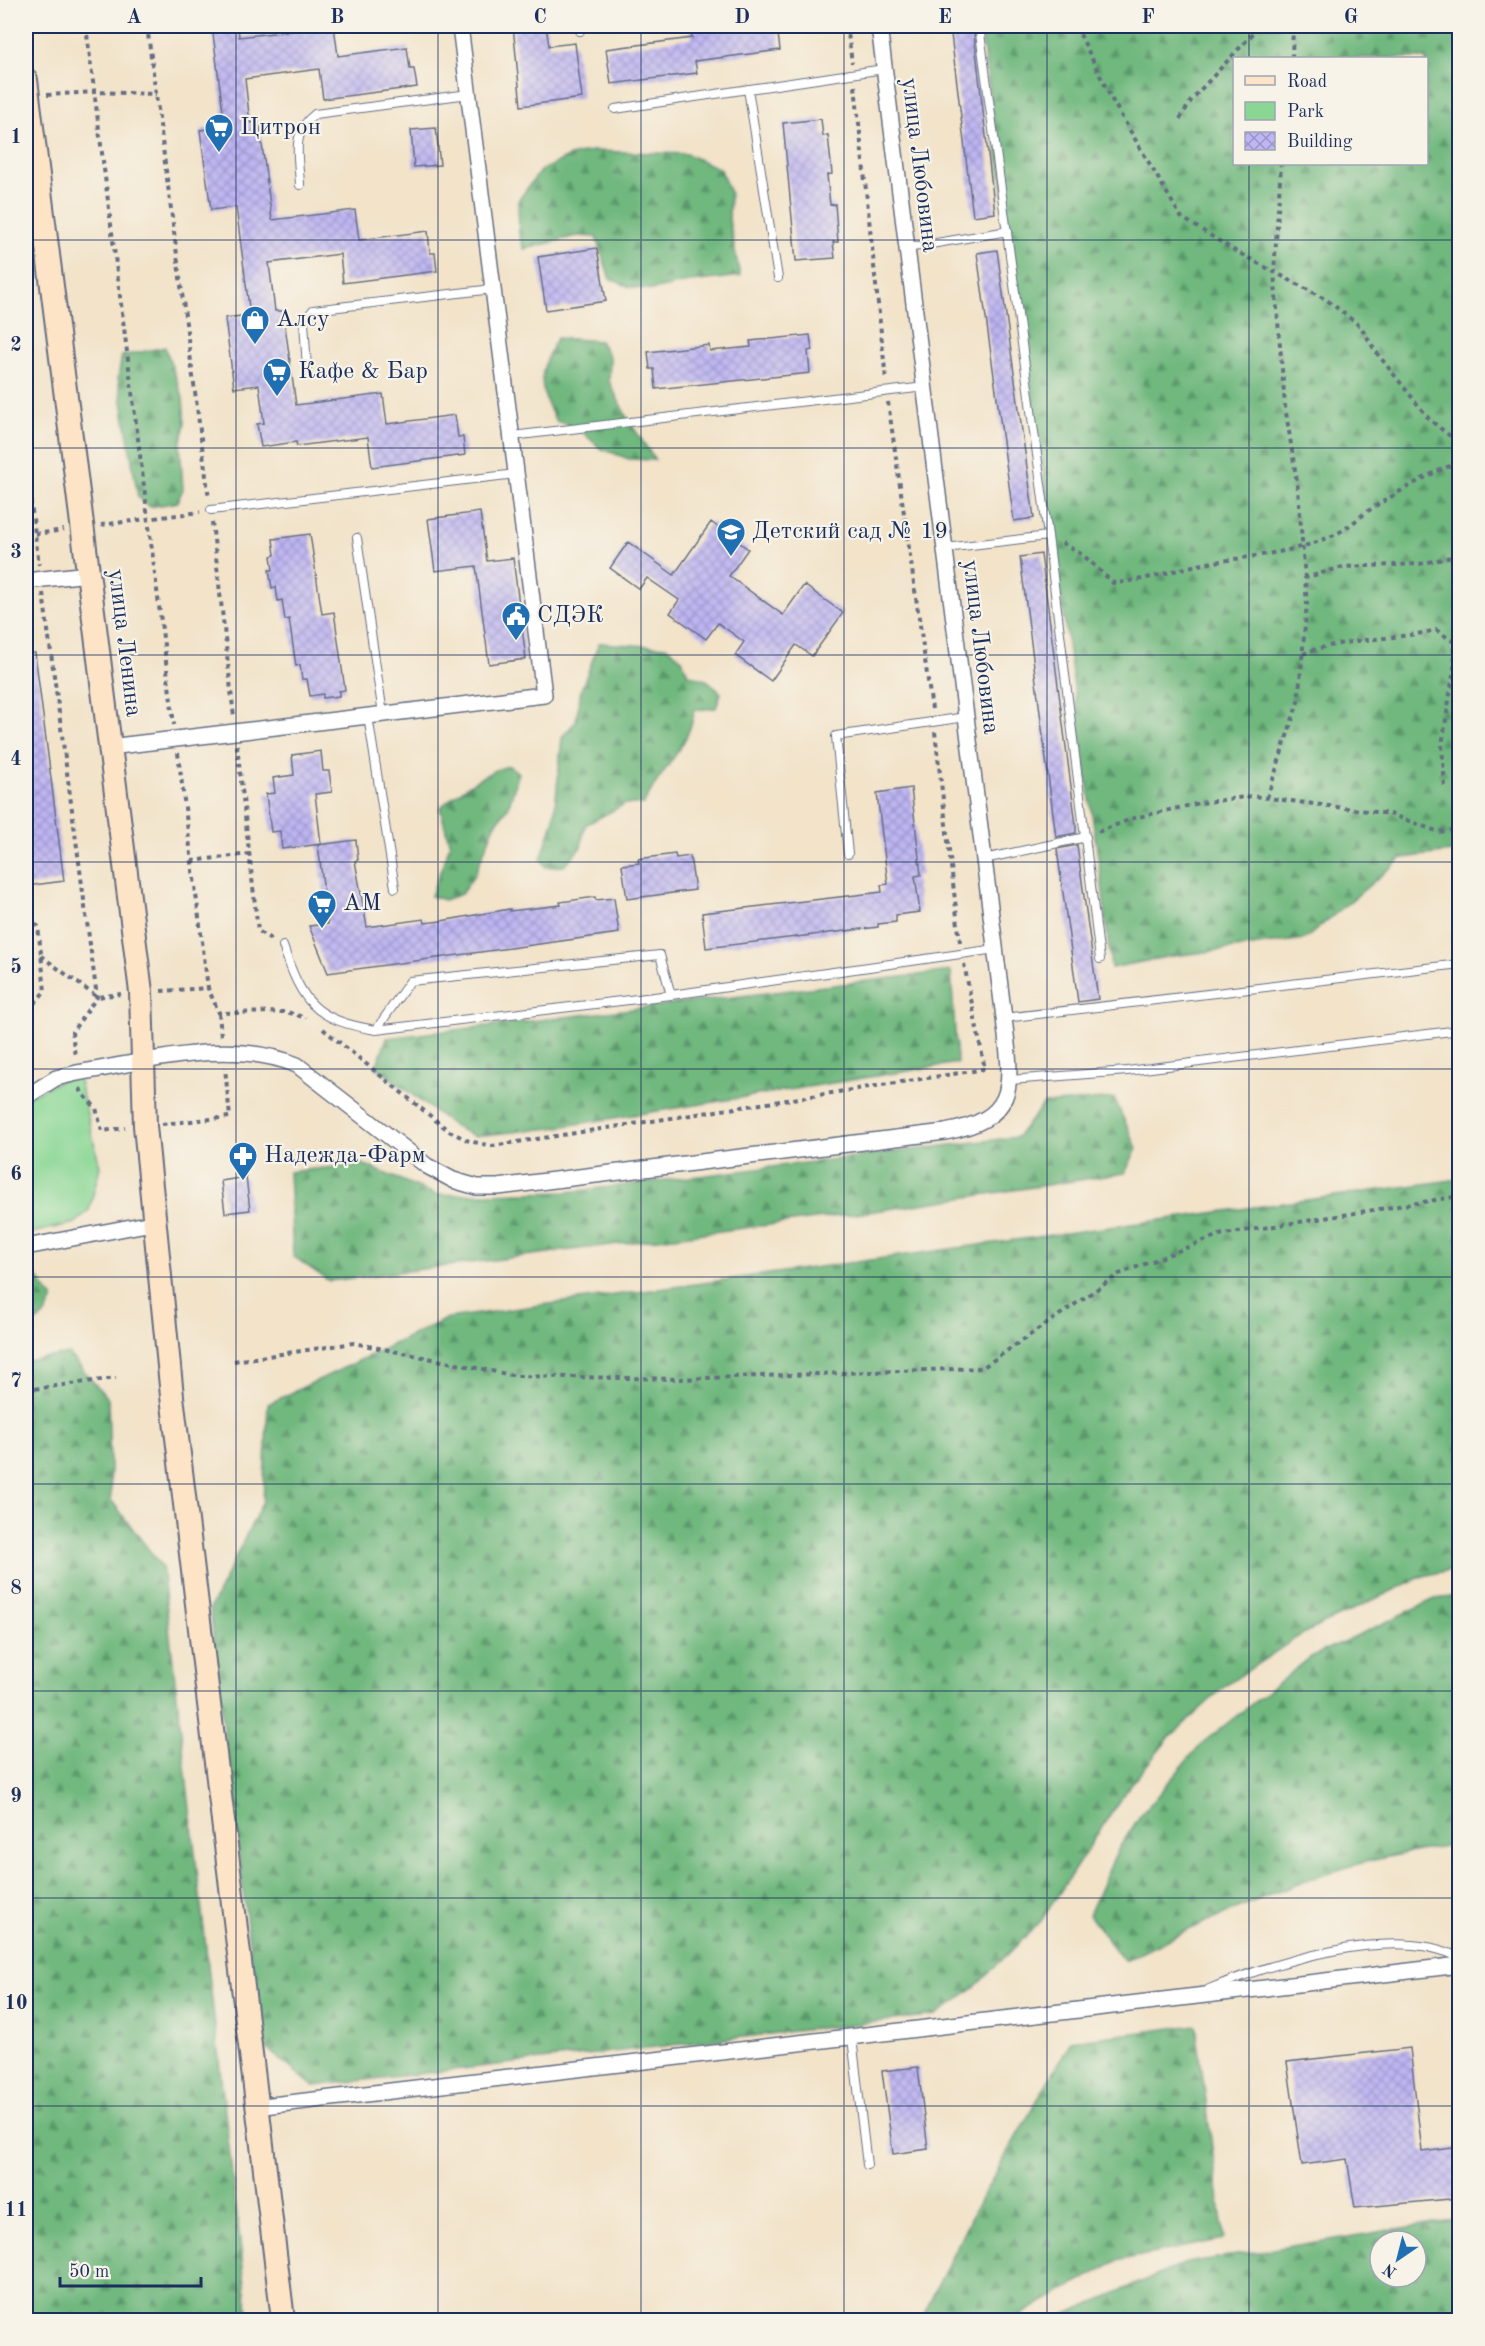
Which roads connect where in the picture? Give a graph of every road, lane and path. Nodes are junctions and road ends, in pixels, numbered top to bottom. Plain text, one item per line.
1 (86, 26) edge
2 (147, 26) edge
3 (460, 26) edge
4 (847, 26) edge
5 (879, 26) edge
6 (979, 26) edge
7 (1076, 26) edge
8 (1260, 26) edge
9 (1293, 26) edge
10 (1292, 57) edge
11 (884, 69) junction
12 (853, 73) junction
13 (26, 88) edge
14 (748, 89) junction
15 (94, 92) junction
16 (156, 94) junction
17 (469, 94) junction
18 (615, 109) dead end
19 (1179, 119) dead end
20 (1281, 165) edge
21 (300, 185) dead end
22 (1008, 231) junction
23 (907, 248) junction
24 (1274, 272) junction
25 (778, 278) dead end
26 (493, 289) junction
27 (308, 368) dead end
28 (925, 387) junction
29 (887, 393) junction
30 (512, 436) junction
31 (1460, 444) edge
32 (1460, 463) edge
33 (26, 465) edge
34 (516, 474) junction
35 (211, 510) junction
36 (148, 518) junction
37 (82, 527) junction
38 (35, 534) junction
39 (1048, 536) junction
40 (357, 538) dead end
41 (1301, 545) junction
42 (945, 548) junction
43 (1460, 555) edge
44 (88, 574) junction
45 (1304, 578) junction
46 (33, 580) edge
47 (1303, 654) junction
48 (376, 715) junction
49 (966, 717) junction
50 (934, 723) junction
51 (235, 732) junction
52 (176, 740) junction
53 (110, 747) junction
54 (1445, 790) dead end
55 (1267, 798) junction
56 (1460, 829) edge
57 (1086, 837) junction
58 (249, 854) junction
59 (848, 854) dead end
60 (984, 859) junction
61 (192, 861) junction
62 (395, 888) dead end
63 (26, 921) edge
64 (283, 946) joint
65 (996, 950) junction
66 (962, 955) junction
67 (41, 956) junction
68 (1100, 959) dead end
69 (1460, 964) edge
70 (208, 988) junction
71 (141, 992) junction
72 (671, 995) junction
73 (97, 996) junction
74 (26, 1013) edge
75 (1004, 1018) junction
76 (311, 1021) dead end
77 (78, 1026) dead end
78 (319, 1026) dead end
79 (376, 1030) junction
80 (1460, 1030) edge
81 (143, 1063) junction
82 (1010, 1080) junction
83 (26, 1097) edge
84 (1460, 1196) edge
85 (156, 1218) junction
86 (26, 1247) edge
87 (234, 1361) dead end
88 (116, 1378) dead end
89 (26, 1390) edge
90 (1460, 1958) edge
91 (1460, 1965) edge
92 (1188, 1998) junction
93 (852, 2038) junction
94 (255, 2107) junction
95 (867, 2165) dead end
96 (283, 2320) edge

1 - 15 path
2 - 16 path
3 - 17 street
4 - 12 path
5 - 11 street, улица Любовина
6 - 22 lane
7 - 24 path
8 - 19 path
9 - 10 path
11 - 12 lane
11 - 23 street, улица Любовина
12 - 14 lane
12 - 29 path
13 - 15 path
13 - 37 main road, улица Ленина
14 - 18 lane
14 - 25 lane
15 - 16 path
15 - 36 path
16 - 35 path
17 - 21 lane
17 - 26 street
20 - 24 path
22 - 23 lane
22 - 39 lane
23 - 28 street, улица Любовина
24 - 31 path
24 - 41 path
26 - 27 lane
26 - 30 street
28 - 29 lane
28 - 42 street, улица Любовина
29 - 30 lane
29 - 50 path
30 - 34 street
32 - 41 path
33 - 38 path
34 - 35 lane
34 - 48 street
35 - 36 path
35 - 51 path
36 - 37 path
36 - 52 path
37 - 38 path
37 - 44 main road, улица Ленина
38 - 46 path
39 - 41 path
39 - 42 lane
39 - 57 lane
40 - 48 lane
41 - 45 path
42 - 49 street, улица Любовина
43 - 45 path
44 - 46 street
44 - 53 main road, улица Ленина
45 - 47 path
46 - 73 path
47 - 54 path
47 - 55 path
48 - 51 street
48 - 62 lane
49 - 50 lane
49 - 60 street, улица Любовина
50 - 59 lane
50 - 66 path
51 - 52 street
51 - 58 path
52 - 53 street
52 - 61 path
53 - 71 main road, улица Ленина
55 - 56 path
55 - 57 path
57 - 60 lane
57 - 68 lane
58 - 61 path
58 - 64 path
60 - 65 street, улица Любовина
61 - 70 path
63 - 67 path
64 - 79 lane
65 - 66 lane
65 - 75 street, улица Любовина
66 - 72 lane
66 - 78 path
67 - 73 path
67 - 74 path
69 - 75 lane
70 - 71 path
70 - 76 path
71 - 73 path
71 - 81 main road, улица Ленина
72 - 79 lane
72 - 79 lane
73 - 77 path
75 - 82 street, улица Любовина
80 - 82 lane
81 - 82 street, улица Любовина
81 - 83 street
81 - 85 main road, улица Ленина
84 - 87 path
85 - 86 street
85 - 94 main road, улица Ленина
88 - 89 path
90 - 92 lane
91 - 92 street
92 - 93 street
93 - 94 street
93 - 95 lane
94 - 96 main road, улица Ленина

